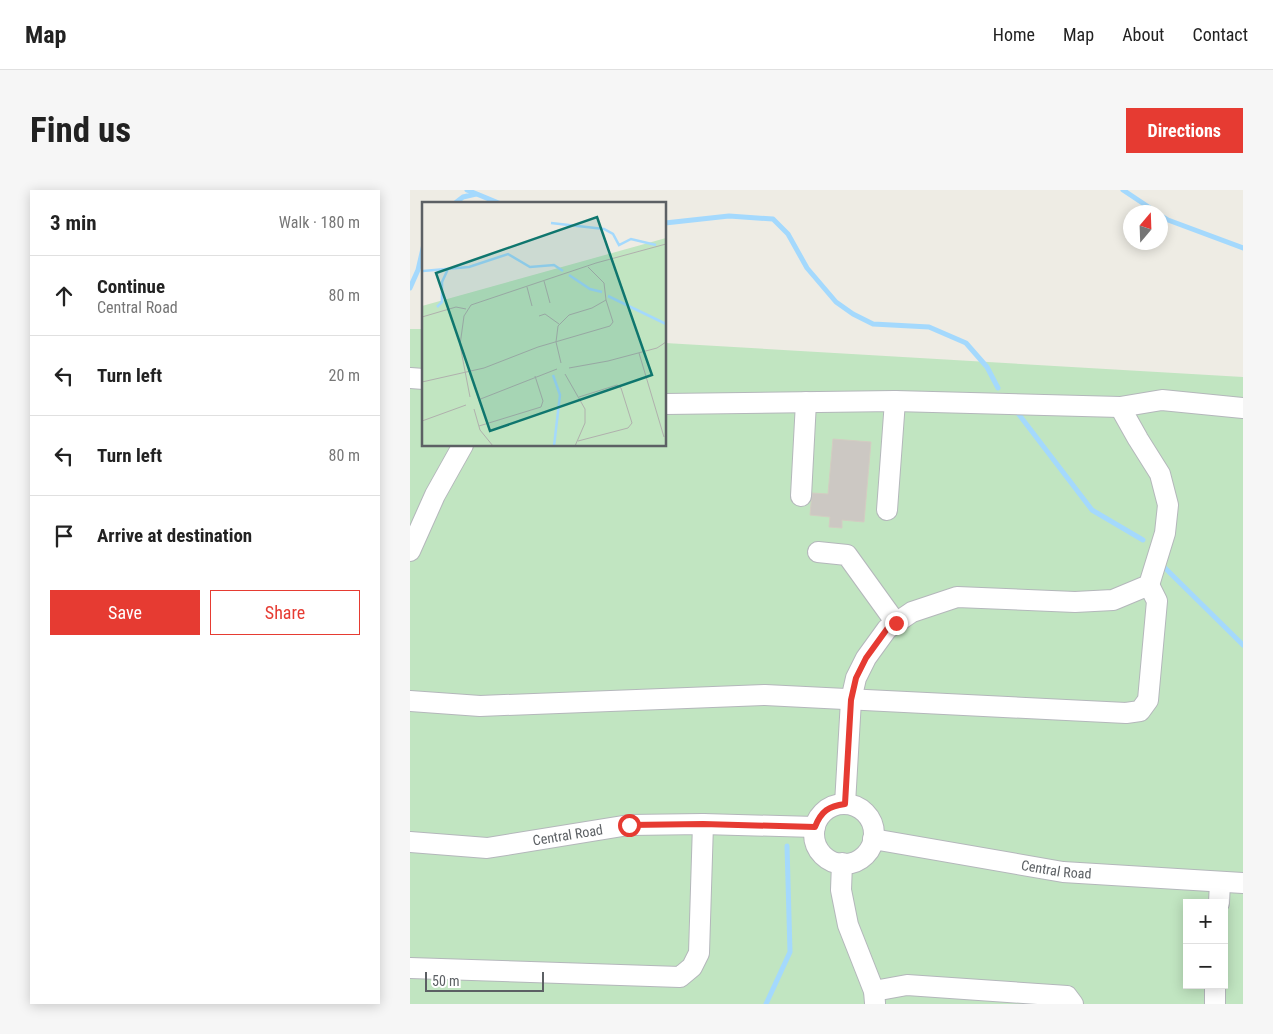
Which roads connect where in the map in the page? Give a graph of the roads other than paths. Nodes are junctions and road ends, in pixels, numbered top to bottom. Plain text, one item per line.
1 (895, 401) junction
2 (806, 402) junction
3 (666, 404) edge
4 (1120, 407) junction
5 (1243, 408) edge
6 (462, 446) edge
7 (801, 496) dead end
8 (887, 510) dead end
9 (410, 551) edge
10 (818, 552) dead end
11 (1149, 585) junction
12 (896, 623) junction
13 (851, 700) junction
14 (410, 701) edge
15 (845, 804) junction
16 (703, 824) junction
17 (815, 827) junction
18 (873, 839) junction
19 (410, 842) edge
20 (842, 863) junction
21 (1220, 882) junction
22 (1243, 883) edge
23 (1219, 899) edge
24 (410, 968) edge
25 (1215, 989) edge
26 (874, 998) edge
27 (1073, 1004) edge
28 (1214, 1004) edge

1 - 2 lane
1 - 4 lane
1 - 8 lane
2 - 3 lane
2 - 7 lane
4 - 5 lane
4 - 11 lane
6 - 9 lane
10 - 12 lane
11 - 12 lane
11 - 13 lane
12 - 13 lane
13 - 14 lane
13 - 15 lane
15 - 17 lane
15 - 18 lane
16 - 17 lane, Central Road
16 - 19 lane, Central Road
16 - 24 lane
17 - 20 lane
18 - 20 lane
18 - 21 lane, Central Road
20 - 26 lane
21 - 22 lane, Central Road
21 - 23 lane
25 - 28 lane
26 - 27 lane

